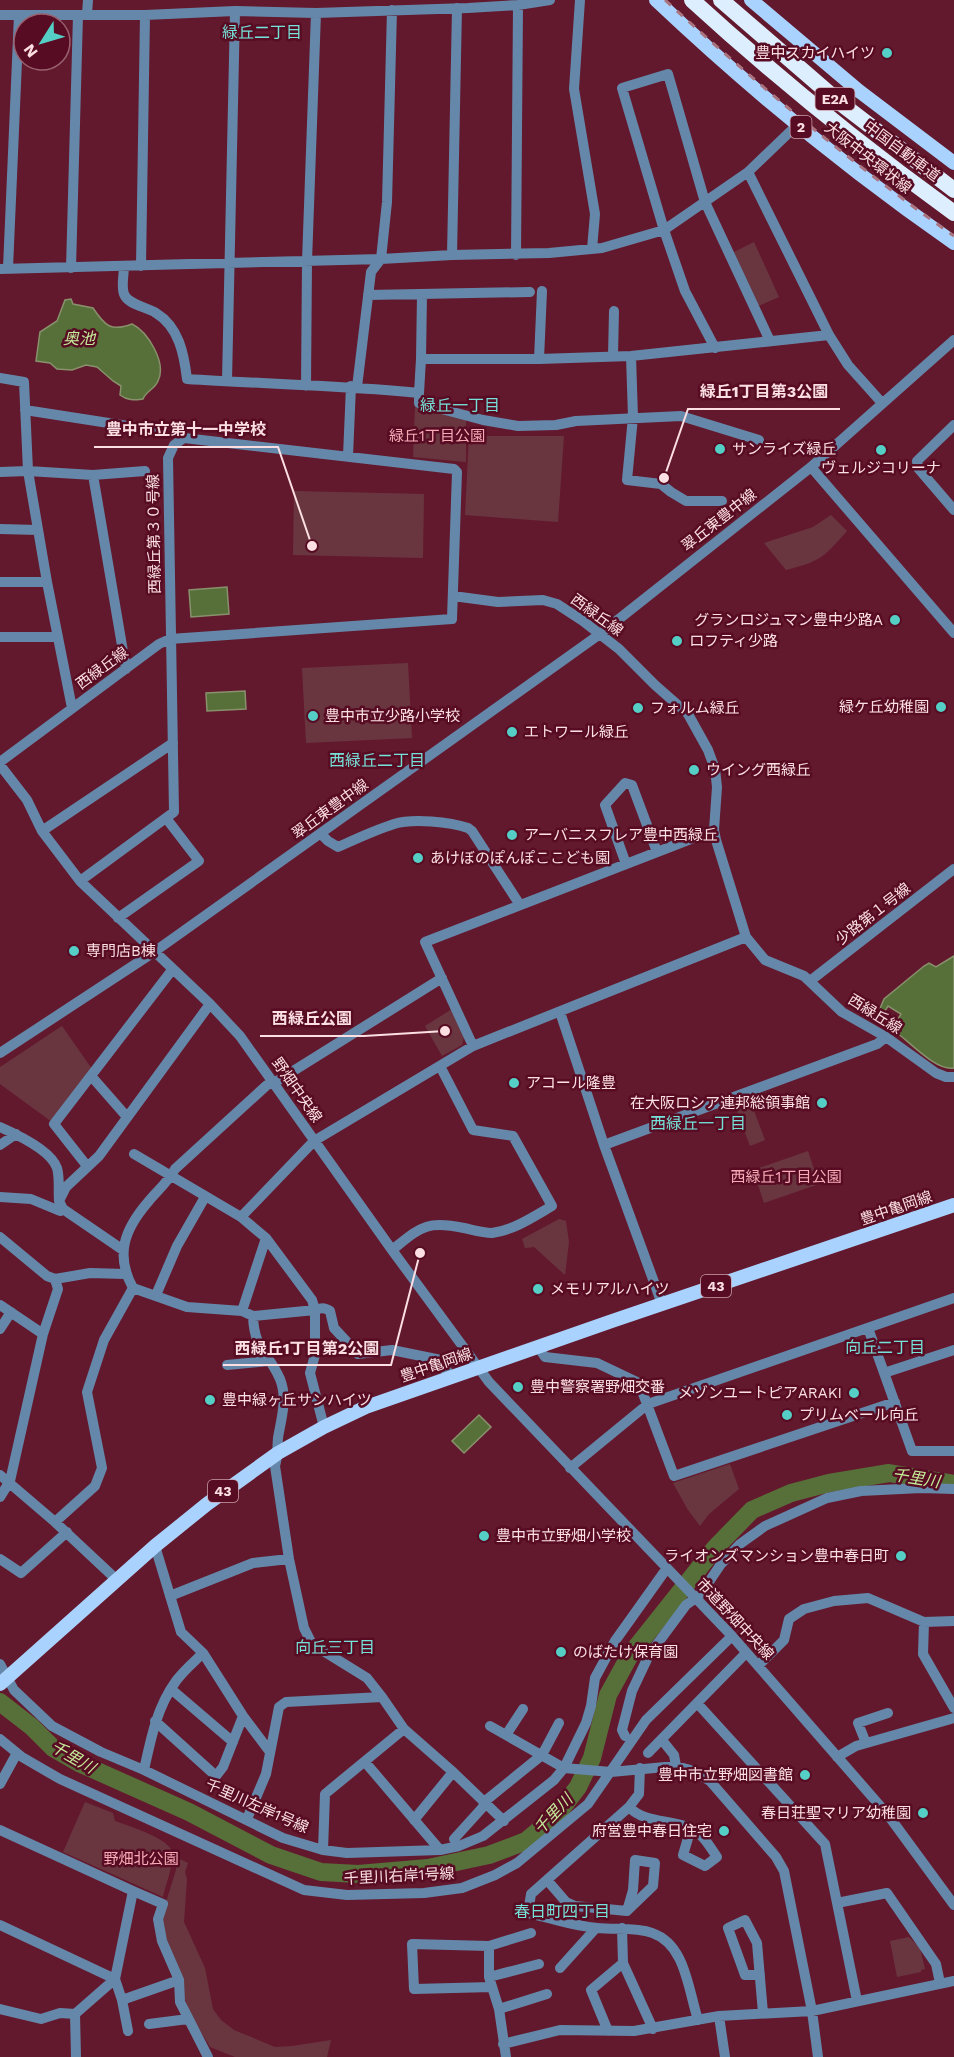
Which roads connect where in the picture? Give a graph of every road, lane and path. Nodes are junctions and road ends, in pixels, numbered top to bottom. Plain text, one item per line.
1 (88, 0) edge
2 (401, 0) edge
3 (550, 0) edge
4 (580, 0) edge
5 (656, 0) edge
6 (692, 0) edge
7 (721, 0) edge
8 (751, 0) edge
9 (435, 4) edge
10 (518, 5) junction
11 (457, 8) junction
12 (392, 10) junction
13 (235, 11) junction
14 (316, 13) junction
15 (72, 14) edge
16 (83, 14) junction
17 (145, 15) junction
18 (15, 72) edge
19 (798, 124) junction
20 (954, 163) edge
21 (748, 172) junction
22 (954, 190) edge
23 (705, 202) junction
24 (954, 213) edge
25 (663, 230) junction
26 (954, 243) edge
27 (592, 249) junction
28 (452, 255) junction
29 (516, 255) junction
30 (381, 259) junction
31 (307, 261) junction
32 (229, 264) junction
33 (124, 266) junction
34 (141, 266) junction
35 (4, 268) edge
36 (70, 268) junction
37 (542, 291) dead end
38 (530, 292) dead end
39 (422, 294) junction
40 (368, 295) junction
41 (614, 311) dead end
42 (829, 335) junction
43 (770, 340) junction
44 (954, 340) edge
45 (715, 348) junction
46 (613, 356) junction
47 (631, 356) junction
48 (421, 359) junction
49 (539, 359) junction
50 (0, 378) edge
51 (227, 381) junction
52 (306, 386) junction
53 (354, 386) junction
54 (419, 393) junction
55 (882, 404) junction
56 (25, 410) junction
57 (633, 417) junction
58 (954, 425) edge
59 (160, 431) dead end
60 (759, 440) dead end
61 (348, 456) junction
62 (810, 467) junction
63 (28, 471) junction
64 (145, 471) dead end
65 (0, 472) edge
66 (93, 475) junction
67 (722, 501) dead end
68 (954, 510) edge
69 (0, 529) edge
70 (38, 530) junction
71 (0, 582) edge
72 (46, 582) junction
73 (453, 596) junction
74 (954, 631) edge
75 (600, 634) junction
76 (0, 637) edge
77 (58, 637) junction
78 (170, 639) junction
79 (126, 669) junction
80 (72, 708) junction
81 (173, 743) junction
82 (0, 764) edge
83 (166, 818) junction
84 (714, 830) junction
85 (42, 831) junction
86 (321, 834) junction
87 (657, 852) junction
88 (626, 864) junction
89 (954, 870) edge
90 (80, 881) junction
91 (520, 905) junction
92 (118, 918) junction
93 (746, 937) junction
94 (154, 952) junction
95 (172, 970) junction
96 (442, 978) junction
97 (810, 981) junction
98 (210, 1004) junction
99 (560, 1012) junction
100 (886, 1037) junction
101 (473, 1046) junction
102 (0, 1053) edge
103 (440, 1066) junction
104 (92, 1077) junction
105 (954, 1077) edge
106 (274, 1083) junction
107 (127, 1117) junction
108 (0, 1127) edge
109 (16, 1134) junction
110 (314, 1141) junction
111 (0, 1145) edge
112 (604, 1145) junction
113 (134, 1154) dead end
114 (87, 1166) junction
115 (170, 1177) junction
116 (0, 1197) edge
117 (206, 1197) junction
118 (61, 1205) junction
119 (954, 1205) edge
120 (241, 1217) junction
121 (0, 1237) edge
122 (266, 1238) junction
123 (123, 1250) junction
124 (392, 1250) junction
125 (125, 1274) junction
126 (55, 1279) junction
127 (133, 1288) junction
128 (156, 1295) junction
129 (954, 1298) edge
130 (662, 1304) junction
131 (0, 1305) edge
132 (315, 1310) junction
133 (242, 1311) junction
134 (11, 1312) junction
135 (253, 1316) junction
136 (868, 1328) junction
137 (0, 1329) edge
138 (42, 1334) junction
139 (538, 1347) junction
140 (953, 1352) edge
141 (268, 1361) junction
142 (227, 1365) dead end
143 (478, 1368) junction
144 (884, 1373) junction
145 (453, 1377) junction
146 (894, 1402) junction
147 (648, 1404) junction
148 (324, 1427) junction
149 (954, 1451) edge
150 (278, 1453) junction
151 (570, 1468) junction
152 (0, 1474) edge
153 (10, 1481) junction
154 (954, 1489) edge
155 (0, 1497) edge
156 (55, 1522) junction
157 (67, 1532) junction
158 (155, 1546) junction
159 (0, 1559) edge
160 (289, 1559) junction
161 (668, 1570) junction
162 (118, 1581) junction
163 (170, 1596) junction
164 (694, 1596) junction
165 (954, 1621) edge
166 (924, 1622) junction
167 (732, 1636) junction
168 (203, 1653) junction
169 (746, 1653) junction
170 (0, 1664) edge
171 (758, 1666) junction
172 (3, 1682) edge
173 (171, 1689) junction
174 (382, 1697) junction
175 (698, 1703) junction
176 (954, 1708) edge
177 (522, 1709) dead end
178 (888, 1713) dead end
179 (243, 1716) junction
180 (954, 1718) edge
181 (155, 1721) junction
182 (559, 1723) dead end
183 (490, 1726) dead end
184 (404, 1729) junction
185 (506, 1735) junction
186 (625, 1736) dead end
187 (0, 1738) edge
188 (662, 1740) junction
189 (233, 1742) junction
190 (866, 1743) junction
191 (270, 1752) junction
192 (17, 1753) junction
193 (648, 1754) dead end
194 (542, 1755) junction
195 (837, 1756) junction
196 (365, 1761) junction
197 (676, 1766) junction
198 (567, 1768) junction
199 (640, 1768) junction
200 (144, 1770) junction
201 (453, 1772) junction
202 (608, 1772) junction
203 (0, 1784) edge
204 (484, 1802) junction
205 (629, 1807) junction
206 (247, 1820) junction
207 (414, 1820) junction
208 (504, 1821) junction
209 (691, 1828) dead end
210 (0, 1830) edge
211 (454, 1839) dead end
212 (323, 1850) junction
213 (440, 1850) junction
214 (547, 1880) junction
215 (134, 1891) junction
216 (837, 1903) junction
217 (954, 1905) edge
218 (627, 1911) dead end
219 (0, 1925) edge
220 (596, 1928) junction
221 (622, 1928) junction
222 (531, 1933) dead end
223 (489, 1946) junction
224 (623, 1963) junction
225 (539, 1964) dead end
226 (560, 1968) dead end
227 (760, 1975) junction
228 (115, 1979) junction
229 (179, 1980) junction
230 (954, 1981) edge
231 (491, 1982) junction
232 (940, 1983) junction
233 (547, 1994) dead end
234 (122, 2000) junction
235 (857, 2001) junction
236 (0, 2009) edge
237 (499, 2009) junction
238 (812, 2011) junction
239 (763, 2013) junction
240 (75, 2014) junction
241 (719, 2016) junction
242 (188, 2019) junction
243 (698, 2020) junction
244 (149, 2024) dead end
245 (653, 2029) junction
246 (128, 2031) dead end
247 (608, 2031) junction
248 (503, 2044) junction
249 (75, 2057) edge
250 (208, 2057) edge
251 (506, 2057) edge
252 (725, 2057) edge
253 (818, 2057) edge

1 - 16 street
2 - 12 street
3 - 10 street
4 - 27 street
5 - 19 main road, 大阪中央環状線 / 2
6 - 24 highway, 中国自動車道 / E2A
7 - 22 highway, 中国自動車道 / E2A
8 - 20 main road
9 - 11 street
9 - 12 street
10 - 11 street
10 - 29 street
11 - 28 street
12 - 14 street
12 - 30 street
13 - 14 street
13 - 17 street
13 - 32 street
14 - 31 street
15 - 16 street
16 - 17 street
16 - 36 street
17 - 34 street
18 - 35 street
19 - 21 street
19 - 26 main road, 大阪中央環状線 / 2
21 - 23 street
21 - 42 street
23 - 25 street
23 - 25 street
23 - 43 street
25 - 27 street
25 - 45 street
27 - 29 street
28 - 29 street
28 - 30 street
30 - 31 street
30 - 40 street
31 - 32 street
31 - 52 street
32 - 34 street
32 - 51 street
33 - 34 street
33 - 36 street
33 - 51 street
35 - 36 street
37 - 49 street
38 - 39 street
39 - 40 street
39 - 48 street
40 - 53 street
41 - 46 street
42 - 43 street
42 - 55 street
43 - 45 street
44 - 55 street, 翠丘東豊中線
45 - 47 street
46 - 47 street
46 - 49 street
47 - 57 street
48 - 49 street
48 - 54 street
50 - 56 street
51 - 52 street
52 - 53 street
53 - 54 street
53 - 61 street
54 - 57 street
55 - 62 street, 翠丘東豊中線
56 - 59 street
56 - 63 street
57 - 60 street
57 - 67 street
58 - 68 street
61 - 73 street, 西緑丘第３０号線
61 - 78 street, 西緑丘第３０号線
62 - 74 street
62 - 75 street, 翠丘東豊中線
63 - 65 street
63 - 66 street
63 - 70 street
64 - 66 street
66 - 79 street
69 - 70 street
70 - 72 street
71 - 72 street
72 - 77 street
73 - 75 street, 西緑丘線
73 - 78 street, 西緑丘線
75 - 84 street, 西緑丘線
75 - 86 street, 翠丘東豊中線
76 - 77 street
77 - 80 street
78 - 79 street, 西緑丘線
78 - 81 street, 西緑丘第３０号線
79 - 80 street, 西緑丘線
80 - 82 street, 西緑丘線
81 - 83 street, 西緑丘第３０号線
81 - 85 street
82 - 85 street, 野畑中央線
83 - 90 street
83 - 92 street
84 - 87 street
84 - 93 street, 西緑丘線
85 - 90 street, 野畑中央線
86 - 91 street
86 - 94 street, 翠丘東豊中線
87 - 88 street
87 - 88 street
88 - 91 street
89 - 97 street, 少路第１号線
90 - 92 street, 野畑中央線
91 - 96 street
92 - 94 street, 野畑中央線
93 - 97 street, 西緑丘線
93 - 99 street
94 - 95 street, 野畑中央線
94 - 102 street, 翠丘東豊中線
95 - 98 street, 野畑中央線
95 - 104 street
96 - 101 street
96 - 106 street
97 - 100 street, 西緑丘線
98 - 106 street, 野畑中央線
98 - 107 street
99 - 101 street
99 - 112 street
100 - 105 street, 西緑丘線
100 - 112 street
101 - 103 street
103 - 110 street
103 - 124 street
104 - 107 street
104 - 114 street
106 - 110 street, 野畑中央線
106 - 115 street
107 - 114 street
108 - 109 street
109 - 111 street
109 - 118 street
110 - 120 street
110 - 124 street, 野畑中央線
112 - 130 street
113 - 115 street
114 - 118 street
115 - 117 street
115 - 123 street
116 - 118 street
117 - 120 street
117 - 128 street
118 - 123 street
119 - 130 main road, 豊中亀岡線 / 43
120 - 122 street
121 - 126 street
122 - 132 street
122 - 133 street
123 - 125 street
124 - 143 street, 野畑中央線
125 - 126 street
125 - 127 street
126 - 138 street
127 - 128 street
127 - 156 street
128 - 133 street
129 - 136 street
130 - 139 main road, 豊中亀岡線 / 43
131 - 134 street
132 - 135 street
132 - 145 street
132 - 148 street
133 - 135 street
134 - 137 street
134 - 138 street
135 - 141 street
136 - 144 street
136 - 147 street
138 - 153 street
139 - 143 main road, 豊中亀岡線 / 43
139 - 147 street
140 - 144 street
141 - 142 street
141 - 150 street
143 - 145 main road, 豊中亀岡線 / 43
143 - 151 street, 市道野畑中央線
144 - 146 street
145 - 148 main road, 豊中亀岡線 / 43
146 - 147 street
146 - 149 street
147 - 151 street
148 - 150 main road, 豊中亀岡線 / 43
150 - 158 main road, 豊中亀岡線 / 43
150 - 160 street
151 - 161 street, 市道野畑中央線
152 - 153 street
153 - 155 street
153 - 156 street
154 - 164 street
156 - 157 street
157 - 159 street
157 - 162 street
158 - 162 main road, 豊中亀岡線 / 43
158 - 163 street
160 - 163 street
160 - 174 street
161 - 164 street, 市道野畑中央線
161 - 198 street, 千里川左岸1号線
162 - 172 main road, 豊中亀岡線 / 43
163 - 168 street
164 - 167 street, 市道野畑中央線
164 - 186 street
165 - 166 street
166 - 171 street
166 - 176 street
167 - 169 street, 市道野畑中央線
167 - 202 street, 千里川右岸1号線
168 - 173 street
168 - 179 street
169 - 171 street, 市道野畑中央線
169 - 175 street
170 - 172 street, 千里川左岸1号線
171 - 195 street, 市道野畑中央線
172 - 200 street, 千里川左岸1号線
173 - 181 street
173 - 189 street
174 - 184 street
174 - 191 street
175 - 188 street
175 - 216 street
177 - 185 street
178 - 190 street
179 - 189 street
179 - 191 street
180 - 190 street
181 - 189 street
181 - 200 street
182 - 194 street
183 - 185 street
184 - 196 street
184 - 201 street
185 - 194 street
187 - 192 street, 千里川右岸1号線
188 - 193 street
188 - 197 street
190 - 195 street
191 - 206 street
192 - 202 street, 千里川右岸1号線
192 - 203 street
194 - 198 street
194 - 204 street
195 - 217 street, 市道野畑中央線
196 - 207 street
196 - 212 street
197 - 199 street
197 - 238 street
198 - 202 street
198 - 208 street, 千里川左岸1号線
199 - 202 street
199 - 205 street
200 - 206 street, 千里川左岸1号線
201 - 204 street
201 - 207 street
204 - 208 street
204 - 211 street
205 - 209 street
205 - 214 street
206 - 212 street, 千里川左岸1号線
207 - 213 street
208 - 213 street, 千里川左岸1号線
210 - 215 street
212 - 213 street, 千里川左岸1号線
214 - 218 street
214 - 220 street
215 - 228 street
215 - 229 street
216 - 232 street
216 - 235 street
219 - 228 street
220 - 221 street
220 - 226 street
221 - 224 street
221 - 243 street
222 - 223 street
223 - 231 street
223 - 231 street
224 - 245 street
224 - 247 street
225 - 231 street
227 - 227 street
227 - 239 street
228 - 234 street
228 - 240 street
229 - 234 street
229 - 242 street
230 - 232 street
231 - 237 street
232 - 235 street
233 - 237 street
234 - 246 street
235 - 238 street
236 - 240 street
237 - 248 street
238 - 239 street
238 - 253 street
239 - 241 street
240 - 249 street
241 - 243 street
241 - 252 street
242 - 244 street
242 - 250 street
243 - 245 street
245 - 247 street
247 - 248 street
248 - 251 street

